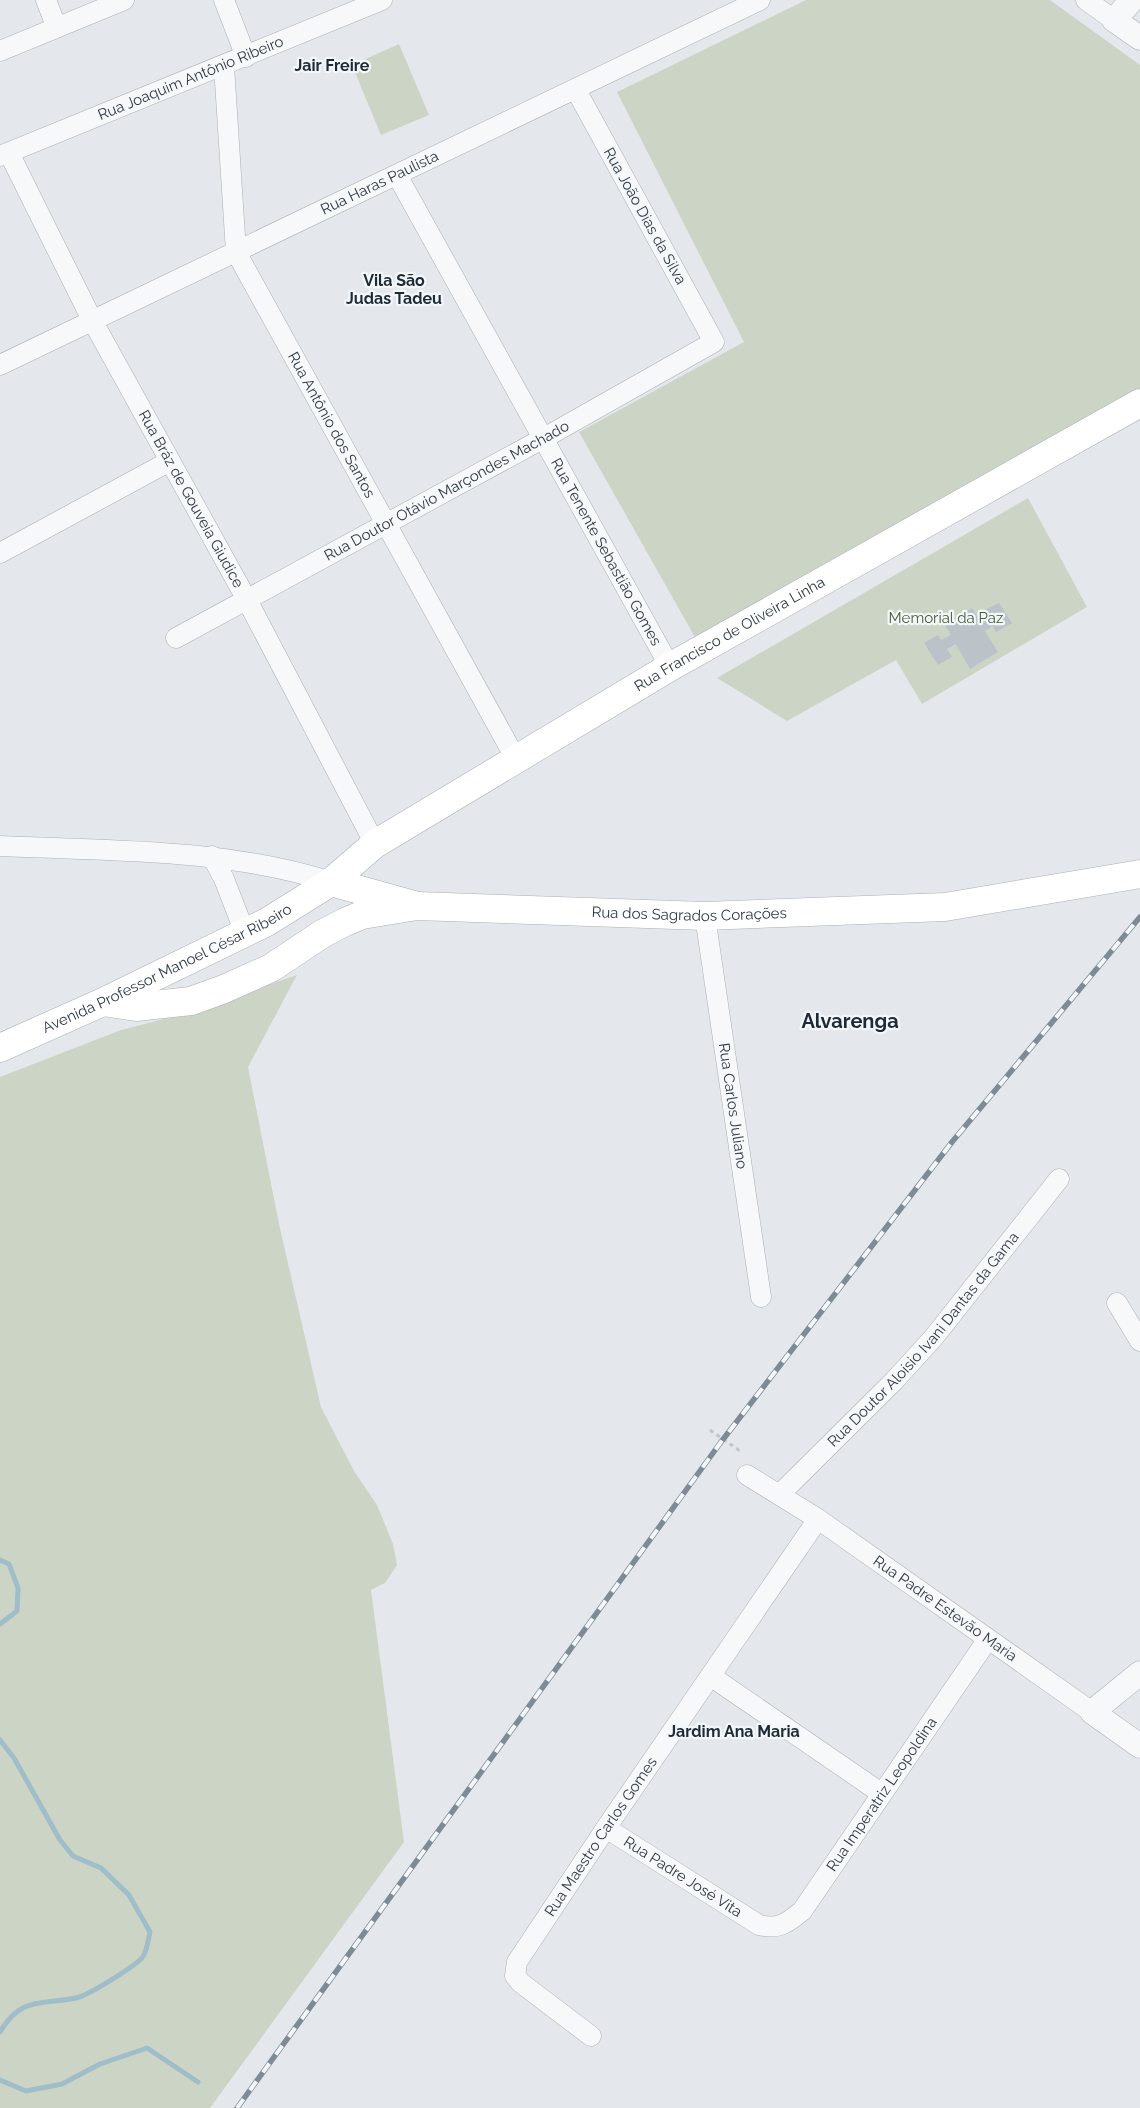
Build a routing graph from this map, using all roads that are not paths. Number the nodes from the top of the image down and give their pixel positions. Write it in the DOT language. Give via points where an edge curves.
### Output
graph roads {
  1 [pos="46,0"];
  2 [pos="124,0"];
  3 [pos="224,0"];
  4 [pos="382,0"];
  5 [pos="760,0"];
  6 [pos="1086,0"];
  7 [pos="1132,0"];
  8 [pos="1114,20"];
  9 [pos="56,26"];
  10 [pos="1140,38"];
  11 [pos="0,50"];
  12 [pos="246,57"];
  13 [pos="224,66"];
  14 [pos="576,90"];
  15 [pos="5,154"];
  16 [pos="397,175"];
  17 [pos="236,252"];
  18 [pos="92,320"];
  19 [pos="714,342"];
  20 [pos="0,365"];
  21 [pos="1140,403"];
  22 [pos="544,438"];
  23 [pos="170,461"];
  24 [pos="384,523"];
  25 [pos="0,554"];
  26 [pos="247,600"];
  27 [pos="176,638"];
  28 [pos="670,667"];
  29 [pos="517,761"];
  30 [pos="375,844"];
  31 [pos="0,846"];
  32 [pos="212,856"];
  33 [pos="1140,874"];
  34 [pos="331,882"];
  35 [pos="417,906"];
  36 [pos="705,916"];
  37 [pos="245,933"];
  38 [pos="271,968"];
  39 [pos="103,1002"];
  40 [pos="0,1048"];
  41 [pos="1059,1179"];
  42 [pos="761,1297"];
  43 [pos="1117,1303"];
  44 [pos="1140,1340"];
  45 [pos="747,1475"];
  46 [pos="780,1494"];
  47 [pos="818,1520"];
  48 [pos="988,1639"];
  49 [pos="1140,1672"];
  50 [pos="712,1677"];
  51 [pos="1092,1712"];
  52 [pos="1140,1746"];
  53 [pos="881,1793"];
  54 [pos="606,1828"];
  55 [pos="760,1926"];
  56 [pos="591,2036"];
  1 -- 9 [label="street"];
  2 -- 9 [label="street"];
  3 -- 12 [label="street"];
  4 -- 12 [label="street, Rua Joaquim Antônio Ribeiro"];
  5 -- 14 [label="street, Rua Haras Paulista"];
  6 -- 8 [label="street"];
  7 -- 8 [label="street"];
  8 -- 10 [label="street"];
  9 -- 11 [label="street"];
  12 -- 13 [label="street, Rua Joaquim Antônio Ribeiro"];
  13 -- 15 [label="street, Rua Joaquim Antônio Ribeiro"];
  13 -- 17 [label="street, Rua Antônio dos Santos"];
  14 -- 16 [label="street, Rua Haras Paulista"];
  14 -- 19 [label="street, Rua João Dias da Silva"];
  15 -- 18 [label="street, Rua Bráz de Gouveia Giudice"];
  16 -- 17 [label="street, Rua Haras Paulista"];
  16 -- 22 [label="street, Rua Tenente Sebastião Gomes"];
  17 -- 18 [label="street, Rua Haras Paulista"];
  17 -- 24 [label="street, Rua Antônio dos Santos"];
  18 -- 20 [label="street, Rua Haras Paulista"];
  18 -- 23 [label="street, Rua Bráz de Gouveia Giudice"];
  19 -- 22 [label="street, Rua Doutor Otávio Marçondes Machado"];
  21 -- 28 [label="main road, Rua Francisco de Oliveira Linha"];
  22 -- 24 [label="street, Rua Doutor Otávio Marçondes Machado"];
  22 -- 28 [label="street, Rua Tenente Sebastião Gomes"];
  23 -- 25 [label="street"];
  23 -- 26 [label="street, Rua Bráz de Gouveia Giudice"];
  24 -- 26 [label="street, Rua Doutor Otávio Marçondes Machado"];
  24 -- 29 [label="street, Rua Antônio dos Santos"];
  26 -- 27 [label="street, Rua Doutor Otávio Marçondes Machado"];
  26 -- 30 [label="street, Rua Bráz de Gouveia Giudice"];
  28 -- 29 [label="main road, Rua Francisco de Oliveira Linha"];
  29 -- 30 [label="main road, Rua Francisco de Oliveira Linha"];
  30 -- 34 [label="main road, Rua Francisco de Oliveira Linha"];
  31 -- 32 [label="street"];
  32 -- 34 [label="street" via="268,864"];
  32 -- 37 [label="street"];
  33 -- 36 [label="main road, Rua dos Sagrados Corações" via="959,906"];
  34 -- 35 [label="main road"];
  34 -- 37 [label="main road, Avenida Professor Manoel César Ribeiro"];
  35 -- 36 [label="main road, Rua dos Sagrados Corações"];
  35 -- 38 [label="main road" via="345,922"];
  36 -- 42 [label="street, Rua Carlos Juliano"];
  37 -- 38 [label="main road"];
  37 -- 39 [label="main road, Avenida Professor Manoel César Ribeiro"];
  38 -- 39 [label="main road" via="191,1001 136,1007"];
  39 -- 40 [label="main road, Avenida Professor Manoel César Ribeiro"];
  41 -- 46 [label="street, Rua Doutor Aloísio Ivani Dantas da Gama" via="934,1338"];
  43 -- 44 [label="street"];
  45 -- 46 [label="street, Rua Padre Estevão Maria"];
  46 -- 47 [label="street, Rua Padre Estevão Maria"];
  47 -- 48 [label="street, Rua Padre Estevão Maria"];
  47 -- 50 [label="street, Rua Maestro Carlos Gomes"];
  48 -- 51 [label="street, Rua Padre Estevão Maria"];
  48 -- 53 [label="street, Rua Imperatriz Leopoldina"];
  49 -- 51 [label="street"];
  50 -- 53 [label="street"];
  50 -- 54 [label="street, Rua Maestro Carlos Gomes"];
  51 -- 52 [label="street, Rua Padre Estevão Maria"];
  53 -- 55 [label="street, Rua Imperatriz Leopoldina" via="802,1911 788,1922 772,1928"];
  54 -- 55 [label="street, Rua Padre José Vita"];
  54 -- 56 [label="street, Rua Maestro Carlos Gomes" via="517,1962 515,1976"];
}
